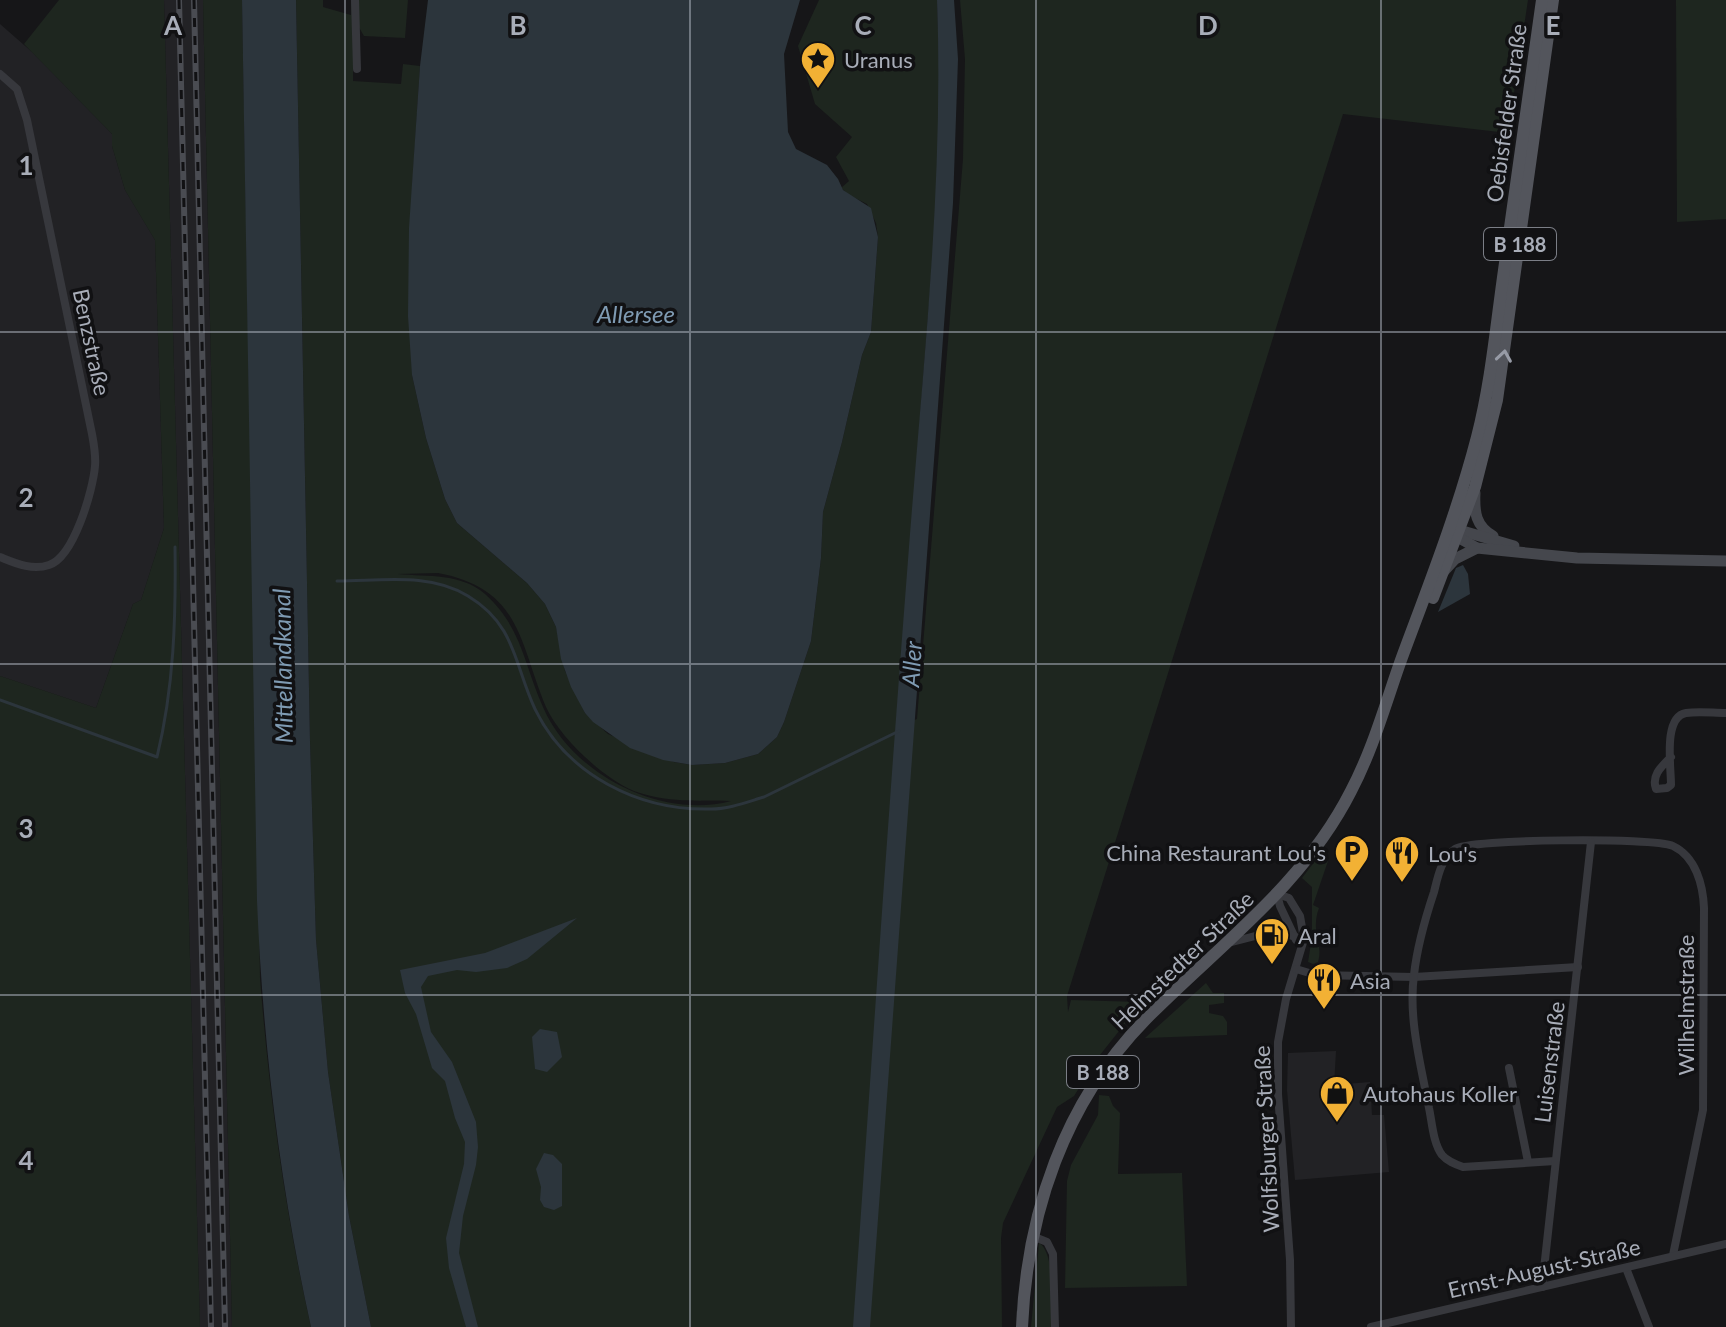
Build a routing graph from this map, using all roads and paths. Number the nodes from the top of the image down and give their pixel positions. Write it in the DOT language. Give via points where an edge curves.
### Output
graph roads {
  1 [pos="355,0"];
  2 [pos="1542,0"];
  3 [pos="1553,0"];
  4 [pos="357,69"];
  5 [pos="0,74"];
  6 [pos="1475,487"];
  7 [pos="1454,533"];
  8 [pos="1504,543"];
  9 [pos="1477,548"];
  10 [pos="1530,552"];
  11 [pos="0,557"];
  12 [pos="1726,561"];
  13 [pos="1444,572"];
  14 [pos="1389,700"];
  15 [pos="1726,713"];
  16 [pos="1671,757"];
  17 [pos="1591,842"];
  18 [pos="1277,894"];
  19 [pos="1296,937"];
  20 [pos="1227,943"];
  21 [pos="1300,953"];
  22 [pos="1578,967"];
  23 [pos="1296,969"];
  24 [pos="1414,977"];
  25 [pos="1509,1068"];
  26 [pos="1555,1161"];
  27 [pos="1528,1162"];
  28 [pos="1032,1235"];
  29 [pos="1726,1244"];
  30 [pos="1673,1255"];
  31 [pos="1626,1268"];
  32 [pos="1542,1287"];
  33 [pos="1022,1327"];
  34 [pos="1055,1327"];
  35 [pos="1291,1327"];
  36 [pos="1371,1327"];
  37 [pos="1649,1327"];
  1 -- 4 [label="street"];
  2 -- 7 [label="main road, Oebisfelder Straße / B 188" via="1489,375 1454,513"];
  6 -- 3 [label="main road, Oebisfelder Straße / B 188, one-way" via="1504,362"];
  5 -- 11 [label="street, Benzstraße" via="17,89 27,120 95,465 73,538 59,559 36,567"];
  6 -- 7 [label="main road, B 188"];
  6 -- 8 [label="main road" via="1478,523"];
  7 -- 8 [label="main road"];
  7 -- 9 [label="main road"];
  7 -- 13 [label="main road, B 188"];
  7 -- 14 [label="main road"];
  8 -- 10 [label="main road"];
  9 -- 10 [label="main road"];
  9 -- 13 [label="main road" via="1455,559"];
  10 -- 12 [label="main road"];
  13 -- 14 [label="main road, B 188"];
  14 -- 18 [label="main road, Helmstedter Straße / B 188" via="1361,772 1318,846"];
  15 -- 16 [label="street" via="1679,716 1670,731"];
  17 -- 22 [label="street, Luisenstraße"];
  17 -- 24 [label="street, Wilhelmstraße" via="1496,842 1453,850 1443,861 1425,918"];
  17 -- 30 [label="street, Wilhelmstraße" via="1674,846 1695,867 1703,894 1703,1110"];
  18 -- 19 [label="street, Wolfsburger Straße"];
  18 -- 20 [label="main road, Helmstedter Straße / B 188"];
  18 -- 21 [label="street, Wolfsburger Straße" via="1289,898 1300,916"];
  19 -- 20 [label="street" via="1274,931"];
  19 -- 21 [label="street, Wolfsburger Straße"];
  20 -- 28 [label="main road, Helmstedter Straße / B 188" via="1143,1022 1094,1085 1060,1148"];
  21 -- 23 [label="street, Wolfsburger Straße"];
  22 -- 24 [label="street"];
  22 -- 26 [label="street, Luisenstraße"];
  23 -- 24 [label="street" via="1316,975"];
  23 -- 35 [label="street, Wolfsburger Straße" via="1281,1021 1278,1094"];
  24 -- 27 [label="street" via="1421,1065 1440,1153 1463,1167"];
  25 -- 27 [label="street"];
  26 -- 27 [label="street"];
  26 -- 32 [label="street, Luisenstraße"];
  28 -- 33 [label="main road, Helmstedter Straße / B 188"];
  28 -- 34 [label="street" via="1047,1242 1053,1254"];
  29 -- 30 [label="street, Ernst-August-Straße"];
  30 -- 31 [label="street, Ernst-August-Straße"];
  31 -- 32 [label="street, Ernst-August-Straße"];
  31 -- 37 [label="street"];
  32 -- 36 [label="street, Ernst-August-Straße"];
}
